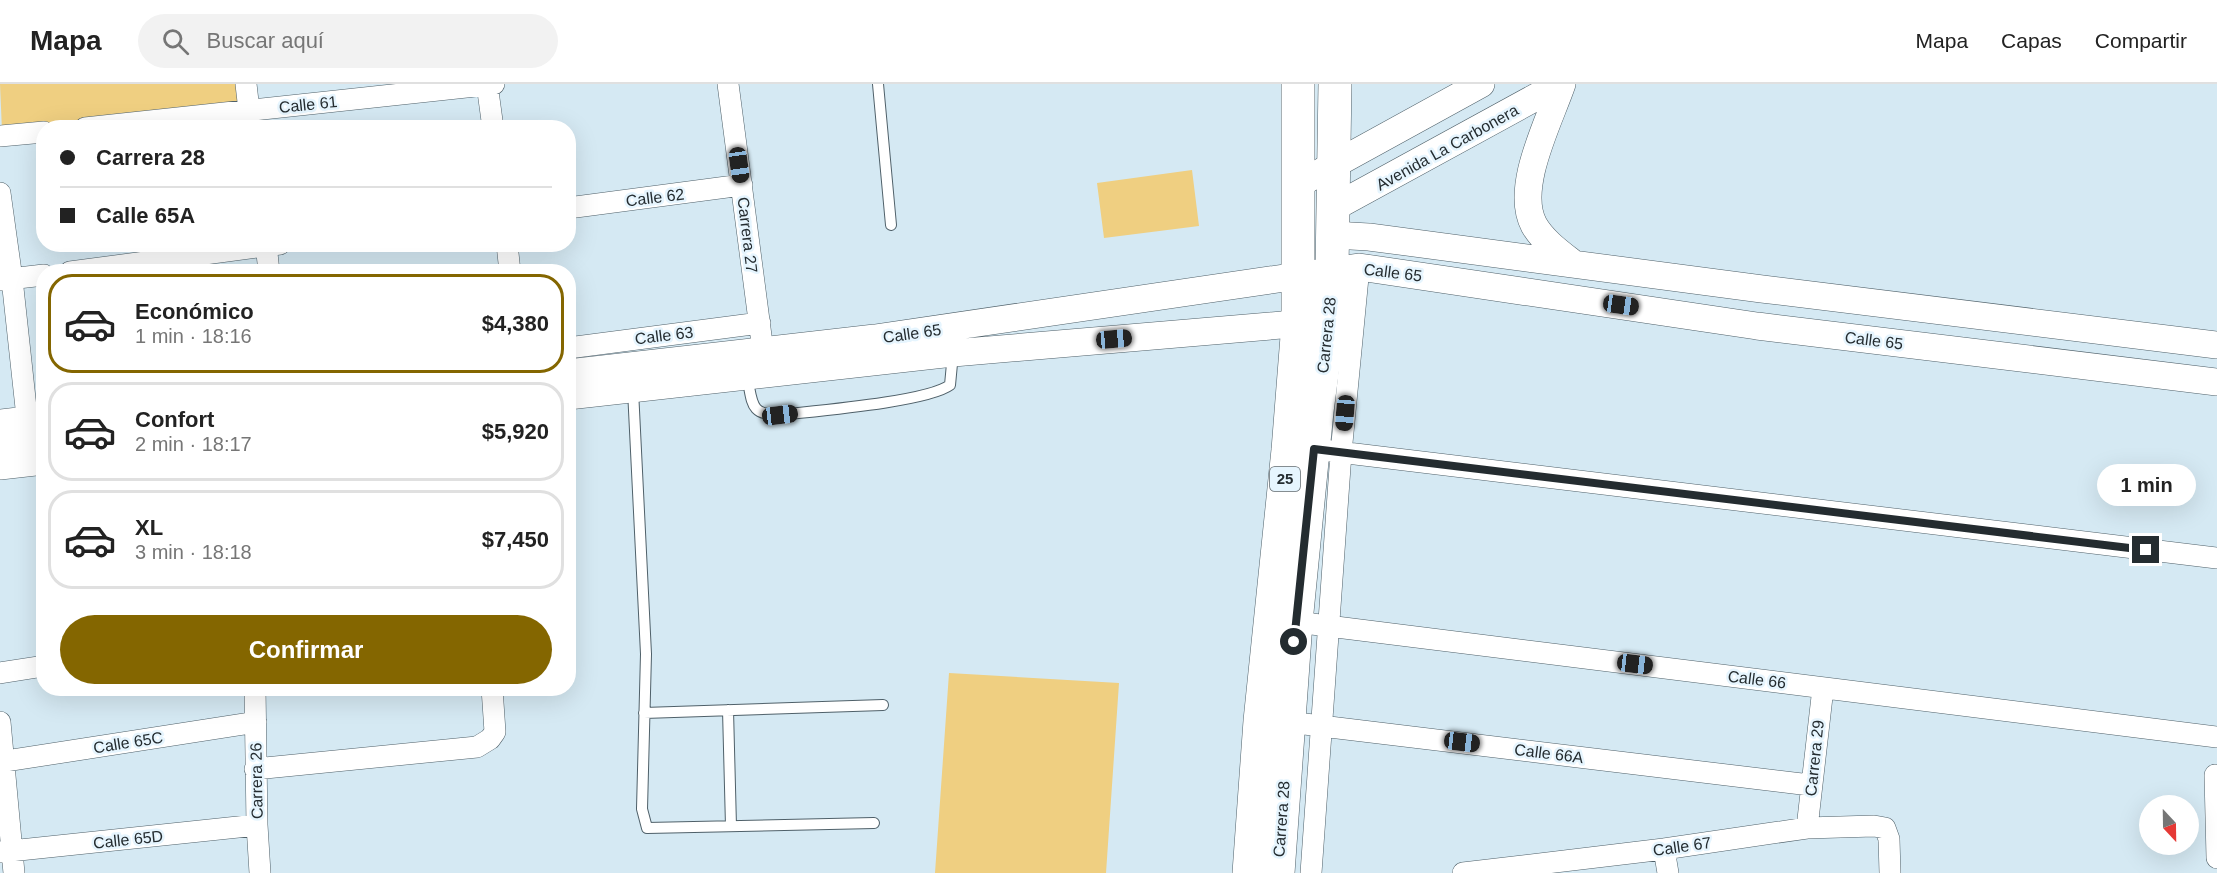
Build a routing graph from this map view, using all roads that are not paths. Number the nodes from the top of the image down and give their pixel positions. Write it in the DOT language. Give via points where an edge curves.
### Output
graph roads {
  1 [pos="246,84"];
  2 [pos="490,84"];
  3 [pos="728,84"];
  4 [pos="878,84"];
  5 [pos="1298,84"];
  6 [pos="1335,84"];
  7 [pos="1481,84"];
  8 [pos="1561,84"];
  9 [pos="250,119"];
  10 [pos="232,120"];
  11 [pos="492,120"];
  12 [pos="36,133"];
  13 [pos="0,136"];
  14 [pos="1332,166"];
  15 [pos="1299,184"];
  16 [pos="741,185"];
  17 [pos="0,193"];
  18 [pos="576,207"];
  19 [pos="1333,221"];
  20 [pos="891,225"];
  21 [pos="219,252"];
  22 [pos="130,264"];
  23 [pos="1574,264"];
  24 [pos="1345,268"];
  25 [pos="36,276"];
  26 [pos="1299,276"];
  27 [pos="6,280"];
  28 [pos="760,323"];
  29 [pos="1313,323"];
  30 [pos="2217,345"];
  31 [pos="576,347"];
  32 [pos="763,351"];
  33 [pos="953,353"];
  34 [pos="576,372"];
  35 [pos="747,377"];
  36 [pos="2217,382"];
  37 [pos="633,389"];
  38 [pos="576,395"];
  39 [pos="36,414"];
  40 [pos="0,420"];
  41 [pos="36,423"];
  42 [pos="36,424"];
  43 [pos="0,443"];
  44 [pos="1327,451"];
  45 [pos="36,462"];
  46 [pos="0,466"];
  47 [pos="2217,558"];
  48 [pos="1296,622"];
  49 [pos="1329,626"];
  50 [pos="36,667"];
  51 [pos="0,673"];
  52 [pos="1822,688"];
  53 [pos="255,696"];
  54 [pos="493,696"];
  55 [pos="883,705"];
  56 [pos="728,710"];
  57 [pos="644,713"];
  58 [pos="0,722"];
  59 [pos="256,722"];
  60 [pos="1288,722"];
  61 [pos="1322,725"];
  62 [pos="2217,737"];
  63 [pos="1,761"];
  64 [pos="255,769"];
  65 [pos="2215,776"];
  66 [pos="1810,785"];
  67 [pos="874,823"];
  68 [pos="257,825"];
  69 [pos="731,826"];
  70 [pos="1807,828"];
  71 [pos="1664,849"];
  72 [pos="6,852"];
  73 [pos="2217,858"];
  74 [pos="1474,872"];
  75 [pos="14,873"];
  76 [pos="260,873"];
  77 [pos="1249,873"];
  78 [pos="1278,873"];
  79 [pos="1311,873"];
  80 [pos="1668,873"];
  81 [pos="1890,873"];
  1 -- 9 [label="street"];
  2 -- 9 [label="street, Calle 61"];
  2 -- 11 [label="street"];
  3 -- 16 [label="street, Carrera 27"];
  4 -- 20 [label="lane"];
  5 -- 15 [label="main road, Carrera 28 / 25"];
  6 -- 14 [label="main road, Carrera 28 / 25"];
  7 -- 14 [label="street"];
  8 -- 19 [label="street, Avenida La Carbonera"];
  8 -- 23 [label="street" via="1531,171 1528,209 1547,242"];
  9 -- 10 [label="street, Calle 61"];
  12 -- 13 [label="street"];
  14 -- 15 [label="street"];
  14 -- 19 [label="main road, Carrera 28 / 25"];
  15 -- 26 [label="main road, Carrera 28 / 25"];
  16 -- 18 [label="street, Calle 62"];
  16 -- 28 [label="street, Carrera 27"];
  17 -- 27 [label="street"];
  19 -- 23 [label="street, Calle 65" via="1369,237"];
  19 -- 24 [label="main road, Carrera 28 / 25"];
  21 -- 22 [label="street"];
  23 -- 30 [label="street, Calle 65"];
  24 -- 26 [label="street, Calle 65"];
  24 -- 29 [label="main road, Carrera 28 / 25"];
  24 -- 36 [label="street, Calle 65" via="1757,326"];
  24 -- 44 [label="street"];
  25 -- 27 [label="street"];
  26 -- 29 [label="main road, Carrera 28 / 25"];
  26 -- 32 [label="street, Calle 65"];
  27 -- 39 [label="street"];
  28 -- 31 [label="street, Calle 63"];
  28 -- 32 [label="street, Carrera 27"];
  29 -- 33 [label="street, Calle 65"];
  29 -- 44 [label="main road, Carrera 28 / 25"];
  29 -- 77 [label="main road, Carrera 28 / 25" via="1288,450 1260,721"];
  32 -- 34 [label="street, Calle 65"];
  33 -- 35 [label="street, Calle 65"];
  33 -- 35 [label="lane" via="950,385 942,391 807,412 758,412"];
  35 -- 37 [label="street, Calle 65"];
  37 -- 38 [label="street, Calle 65"];
  37 -- 57 [label="lane" via="645,654"];
  40 -- 41 [label="street"];
  42 -- 43 [label="street"];
  44 -- 47 [label="street"];
  44 -- 48 [label="main road, Carrera 28 / 25"];
  44 -- 49 [label="street"];
  45 -- 46 [label="street"];
  48 -- 49 [label="street, Calle 66"];
  48 -- 60 [label="main road, Carrera 28 / 25"];
  49 -- 52 [label="street, Calle 66"];
  49 -- 61 [label="street"];
  50 -- 51 [label="street"];
  52 -- 62 [label="street, Calle 66"];
  52 -- 66 [label="street, Carrera 29"];
  53 -- 59 [label="street, Carrera 26"];
  54 -- 64 [label="street" via="495,732 477,747"];
  55 -- 56 [label="lane"];
  56 -- 57 [label="lane"];
  56 -- 69 [label="lane"];
  57 -- 69 [label="lane" via="642,809 647,828"];
  58 -- 63 [label="street"];
  59 -- 63 [label="street, Calle 65C"];
  59 -- 64 [label="street, Carrera 26"];
  60 -- 61 [label="street, Calle 66A"];
  60 -- 78 [label="main road, Carrera 28 / 25"];
  61 -- 66 [label="street, Calle 66A"];
  61 -- 79 [label="street"];
  63 -- 72 [label="street"];
  64 -- 68 [label="street, Carrera 26"];
  65 -- 73 [label="street"];
  66 -- 70 [label="street, Carrera 29"];
  67 -- 69 [label="lane"];
  68 -- 72 [label="street, Calle 65D"];
  68 -- 76 [label="street, Carrera 26"];
  70 -- 71 [label="street, Calle 67"];
  70 -- 81 [label="street, Calle 67" via="1885,828"];
  71 -- 74 [label="street, Calle 67"];
  71 -- 80 [label="street"];
  72 -- 75 [label="street"];
}
